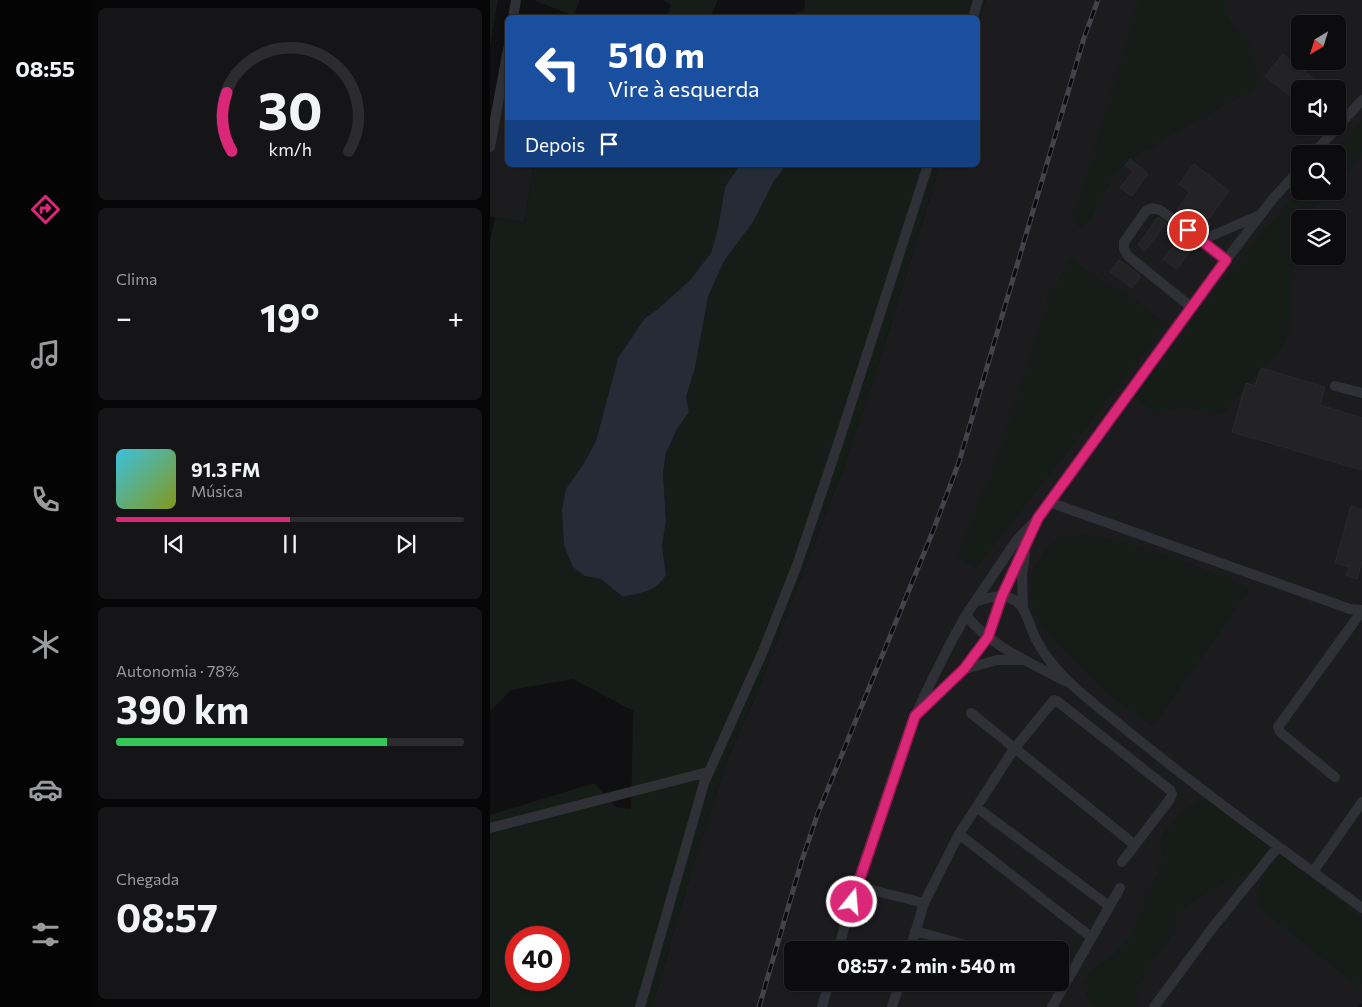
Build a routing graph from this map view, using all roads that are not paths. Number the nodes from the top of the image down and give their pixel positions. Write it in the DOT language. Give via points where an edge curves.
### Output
graph roads {
  1 [pos="516,0"];
  2 [pos="978,0"];
  3 [pos="514,15"];
  4 [pos="973,15"];
  5 [pos="505,65"];
  6 [pos="1362,100"];
  7 [pos="1321,145"];
  8 [pos="490,147"];
  9 [pos="927,167"];
  10 [pos="1291,180"];
  11 [pos="1261,215"];
  12 [pos="1202,240"];
  13 [pos="1226,260"];
  14 [pos="1191,306"];
  15 [pos="1335,386"];
  16 [pos="1362,393"];
  17 [pos="1049,502"];
  18 [pos="1038,518"];
  19 [pos="1029,540"];
  20 [pos="1002,596"];
  21 [pos="976,602"];
  22 [pos="1023,608"];
  23 [pos="1362,611"];
  24 [pos="966,614"];
  25 [pos="988,637"];
  26 [pos="1026,660"];
  27 [pos="964,669"];
  28 [pos="1070,684"];
  29 [pos="971,713"];
  30 [pos="915,716"];
  31 [pos="1014,750"];
  32 [pos="708,772"];
  33 [pos="1335,777"];
  34 [pos="1362,802"];
  35 [pos="976,807"];
  36 [pos="490,828"];
  37 [pos="959,834"];
  38 [pos="1135,845"];
  39 [pos="1278,847"];
  40 [pos="1122,862"];
  41 [pos="1313,872"];
  42 [pos="856,886"];
  43 [pos="1120,888"];
  44 [pos="924,903"];
  45 [pos="1109,906"];
  46 [pos="1362,908"];
  47 [pos="915,931"];
  48 [pos="1091,937"];
  49 [pos="841,941"];
  50 [pos="912,941"];
  51 [pos="951,941"];
  52 [pos="1071,974"];
  53 [pos="826,991"];
  54 [pos="897,991"];
  55 [pos="640,1007"];
  56 [pos="822,1007"];
  57 [pos="892,1007"];
  58 [pos="1052,1007"];
  59 [pos="1154,1007"];
  1 -- 3 [label="street"];
  2 -- 4 [label="street"];
  5 -- 8 [label="street"];
  6 -- 7 [label="street"];
  9 -- 32 [label="street" via="794,571 764,649"];
  10 -- 11 [label="street"];
  11 -- 12 [label="street"];
  11 -- 13 [label="street"];
  12 -- 13 [label="street"];
  12 -- 14 [label="street" via="1160,210 1152,208 1146,211 1124,242 1128,256"];
  13 -- 14 [label="street"];
  14 -- 17 [label="street"];
  15 -- 16 [label="street"];
  17 -- 18 [label="street"];
  17 -- 23 [label="street"];
  18 -- 19 [label="street"];
  18 -- 21 [label="street" via="1016,541"];
  19 -- 20 [label="street"];
  19 -- 22 [label="street" via="1023,559"];
  20 -- 21 [label="street"];
  20 -- 22 [label="street"];
  20 -- 25 [label="street"];
  21 -- 24 [label="street"];
  22 -- 28 [label="street" via="1039,645"];
  23 -- 33 [label="street" via="1278,727"];
  24 -- 25 [label="street"];
  24 -- 30 [label="street"];
  25 -- 26 [label="street"];
  25 -- 27 [label="street"];
  26 -- 27 [label="street" via="997,660"];
  26 -- 28 [label="street"];
  27 -- 30 [label="street"];
  28 -- 39 [label="street"];
  29 -- 31 [label="street"];
  30 -- 42 [label="street"];
  31 -- 35 [label="street"];
  31 -- 38 [label="street"];
  31 -- 38 [label="street" via="1054,700 1070,711 1172,794"];
  32 -- 36 [label="street"];
  32 -- 55 [label="street"];
  34 -- 41 [label="street"];
  35 -- 37 [label="street"];
  35 -- 45 [label="street"];
  37 -- 44 [label="street"];
  37 -- 48 [label="street"];
  38 -- 40 [label="street"];
  39 -- 41 [label="street"];
  39 -- 59 [label="street"];
  41 -- 46 [label="street"];
  42 -- 44 [label="street"];
  42 -- 49 [label="street"];
  43 -- 45 [label="street"];
  44 -- 47 [label="street"];
  45 -- 48 [label="street"];
  47 -- 50 [label="street"];
  47 -- 51 [label="street"];
  48 -- 52 [label="street"];
  52 -- 58 [label="street"];
  53 -- 56 [label="street"];
  54 -- 57 [label="street"];
}
